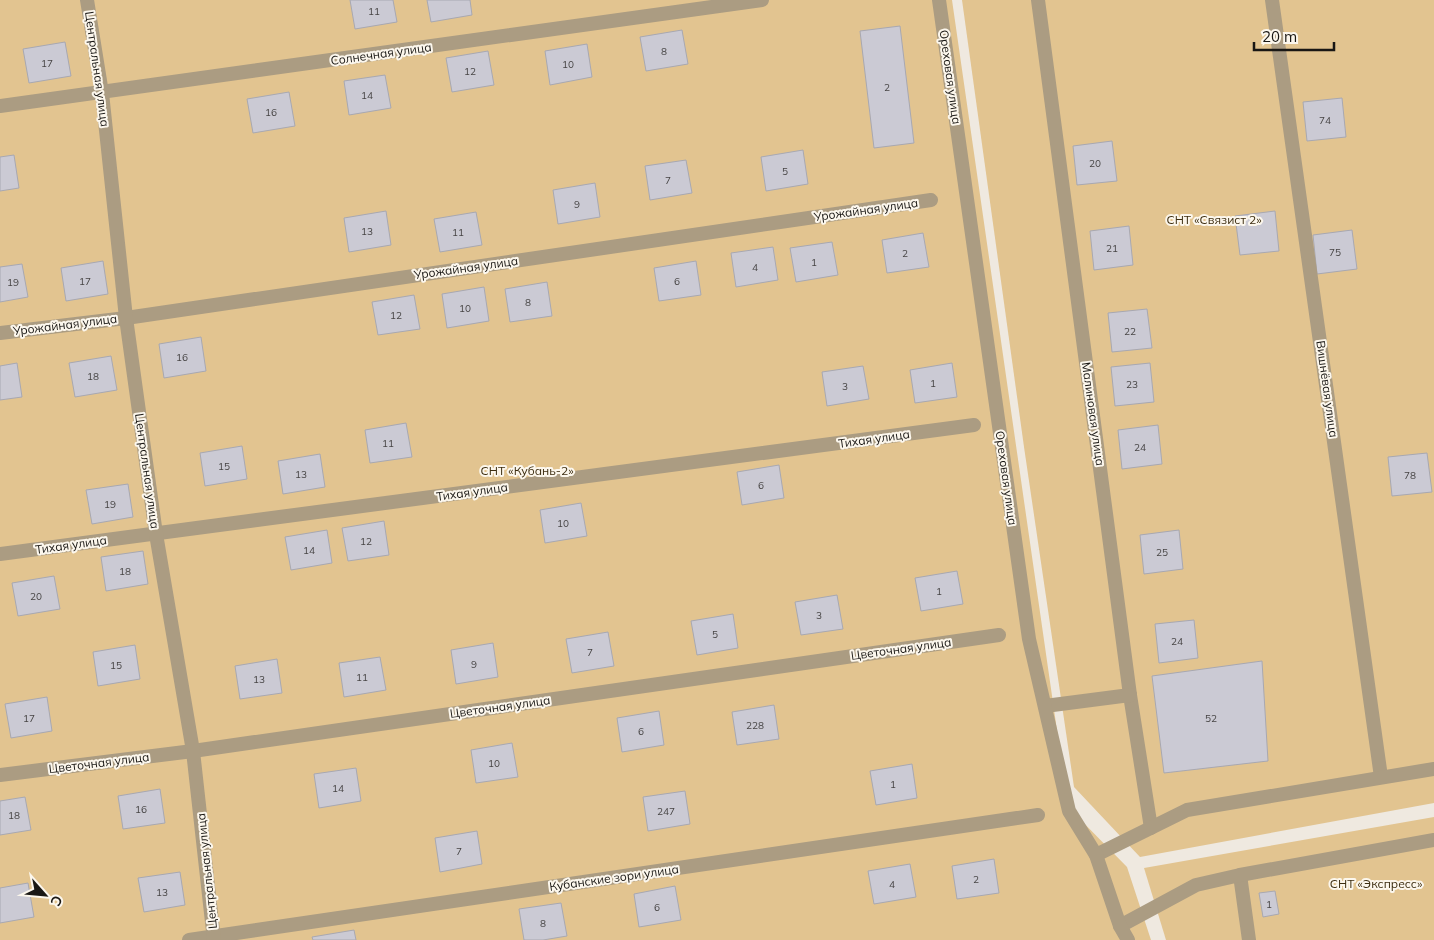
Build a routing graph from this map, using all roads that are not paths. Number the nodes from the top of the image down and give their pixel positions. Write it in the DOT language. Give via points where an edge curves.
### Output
graph roads {
  1 [pos="88,0"];
  2 [pos="762,0"];
  3 [pos="940,0"];
  4 [pos="1038,0"];
  5 [pos="1272,0"];
  6 [pos="102,93"];
  7 [pos="0,106"];
  8 [pos="931,200"];
  9 [pos="126,318"];
  10 [pos="0,333"];
  11 [pos="974,426"];
  12 [pos="156,534"];
  13 [pos="0,554"];
  14 [pos="999,635"];
  15 [pos="1130,695"];
  16 [pos="1045,706"];
  17 [pos="193,751"];
  18 [pos="1434,769"];
  19 [pos="0,775"];
  20 [pos="1381,777"];
  21 [pos="1038,815"];
  22 [pos="1150,828"];
  23 [pos="1434,840"];
  24 [pos="1096,855"];
  25 [pos="1240,875"];
  26 [pos="1120,926"];
  27 [pos="214,938"];
  28 [pos="189,940"];
  29 [pos="1128,940"];
  30 [pos="1249,940"];
  1 -- 6 [label="street, Центральная улица"];
  2 -- 6 [label="street, Солнечная улица"];
  3 -- 16 [label="street, Ореховая улица" via="1029,639"];
  4 -- 15 [label="street, Малиновая улица"];
  5 -- 20 [label="street, Вишнёвая улица"];
  6 -- 7 [label="street, Солнечная улица"];
  6 -- 9 [label="street, Центральная улица"];
  8 -- 9 [label="street, Урожайная улица"];
  9 -- 10 [label="street, Урожайная улица"];
  9 -- 12 [label="street, Центральная улица"];
  11 -- 12 [label="street, Тихая улица"];
  12 -- 13 [label="street, Тихая улица"];
  12 -- 17 [label="street, Центральная улица"];
  14 -- 17 [label="street, Цветочная улица"];
  15 -- 16 [label="street"];
  15 -- 22 [label="street, Малиновая улица"];
  16 -- 24 [label="street, Ореховая улица" via="1069,811"];
  17 -- 19 [label="street, Цветочная улица"];
  17 -- 27 [label="street, Центральная улица"];
  18 -- 20 [label="street"];
  20 -- 22 [label="street" via="1187,810"];
  21 -- 27 [label="street, Кубанские зори улица"];
  22 -- 24 [label="street"];
  23 -- 25 [label="street"];
  24 -- 26 [label="street, Ореховая улица"];
  25 -- 26 [label="street" via="1196,885"];
  25 -- 30 [label="street"];
  26 -- 29 [label="street, Ореховая улица"];
  27 -- 28 [label="street, Кубанские зори улица"];
}
